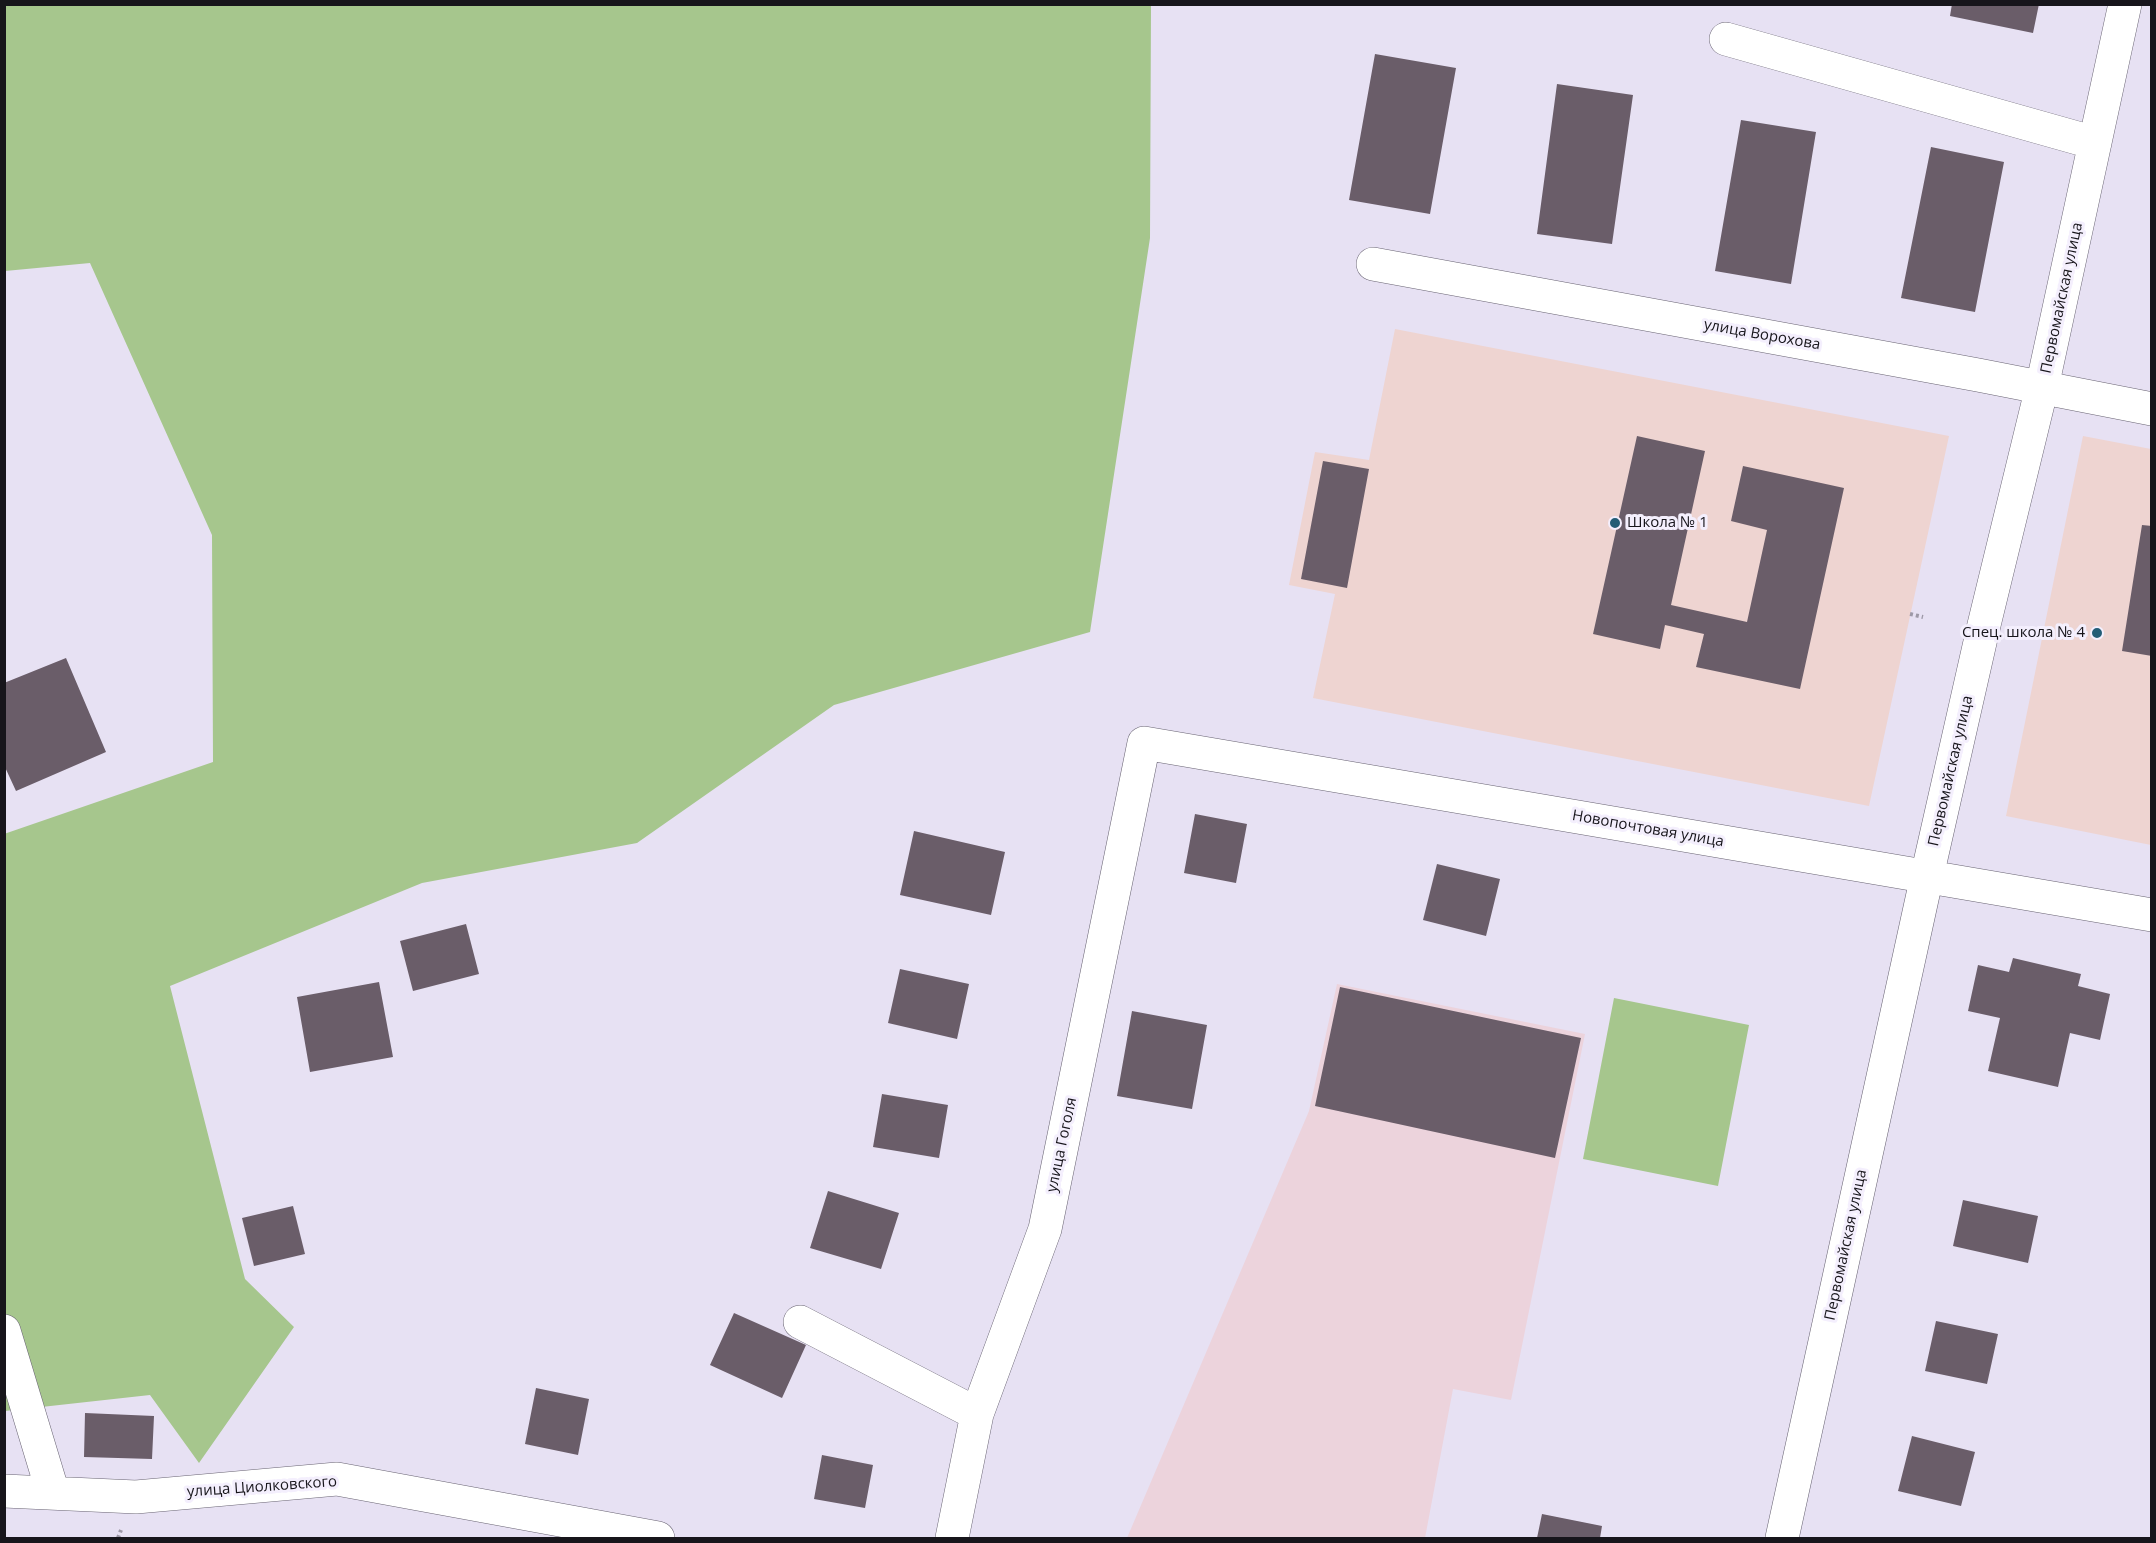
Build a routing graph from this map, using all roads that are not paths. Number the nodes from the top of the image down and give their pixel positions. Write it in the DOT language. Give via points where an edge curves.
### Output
graph roads {
  1 [pos="2125,4"];
  2 [pos="1726,39"];
  3 [pos="2095,143"];
  4 [pos="1373,264"];
  5 [pos="2042,387"];
  6 [pos="2151,409"];
  7 [pos="1144,743"];
  8 [pos="1927,876"];
  9 [pos="2151,915"];
  10 [pos="800,1322"];
  11 [pos="4,1331"];
  12 [pos="977,1414"];
  13 [pos="4,1491"];
  14 [pos="53,1493"];
  15 [pos="658,1539"];
  16 [pos="952,1539"];
  17 [pos="1782,1539"];
  1 -- 3 [label="street, Первомайская улица"];
  2 -- 3 [label="street"];
  3 -- 5 [label="street, Первомайская улица"];
  4 -- 5 [label="street, улица Ворохова"];
  5 -- 6 [label="street, улица Ворохова"];
  5 -- 8 [label="street, Первомайская улица"];
  7 -- 8 [label="street, Новопочтовая улица"];
  7 -- 12 [label="street, улица Гоголя" via="1045,1229"];
  8 -- 9 [label="street, Новопочтовая улица"];
  8 -- 17 [label="street, Первомайская улица"];
  10 -- 12 [label="street"];
  11 -- 14 [label="street"];
  12 -- 16 [label="street, улица Гоголя"];
  13 -- 14 [label="street, улица Циолковского"];
  14 -- 15 [label="street, улица Циолковского" via="136,1497 337,1479"];
}
